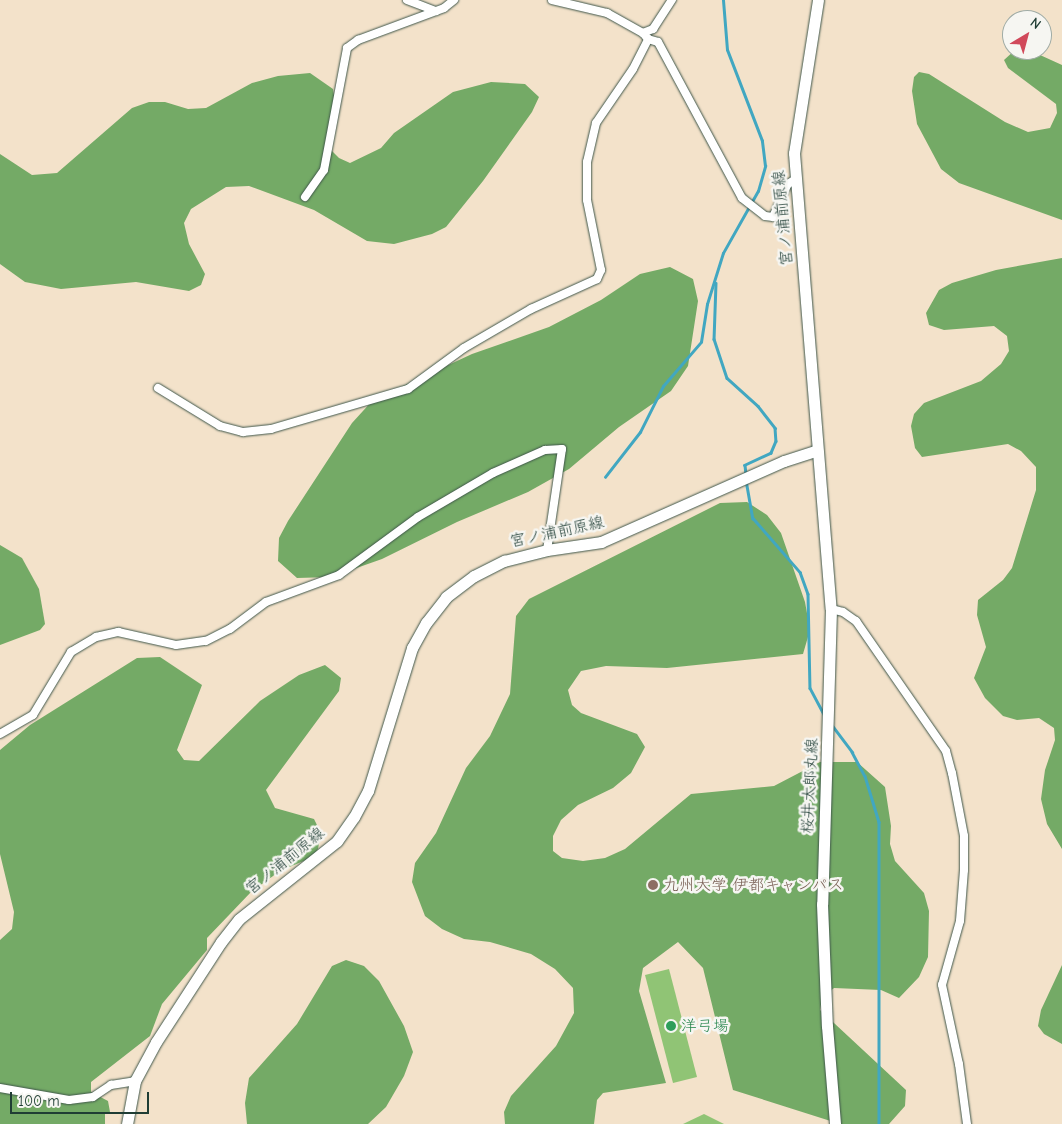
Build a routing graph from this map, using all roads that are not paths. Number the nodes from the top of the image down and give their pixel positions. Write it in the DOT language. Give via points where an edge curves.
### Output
graph roads {
  1 [pos="408,0"];
  2 [pos="454,0"];
  3 [pos="552,0"];
  4 [pos="672,0"];
  5 [pos="818,0"];
  6 [pos="436,11"];
  7 [pos="646,36"];
  8 [pos="796,179"];
  9 [pos="305,197"];
  10 [pos="158,388"];
  11 [pos="817,450"];
  12 [pos="547,550"];
  13 [pos="831,609"];
  14 [pos="0,734"];
  15 [pos="135,1081"];
  16 [pos="0,1088"];
  17 [pos="127,1124"];
  18 [pos="835,1124"];
  19 [pos="967,1124"];
  1 -- 6 [label="street"];
  2 -- 6 [label="street"];
  3 -- 7 [label="street" via="607,13"];
  4 -- 7 [label="street"];
  5 -- 8 [label="main road, 宮ノ浦前原線" via="794,153"];
  6 -- 9 [label="street" via="358,40 347,48 324,170"];
  7 -- 8 [label="street" via="658,42 742,198 765,216 773,217 788,184"];
  7 -- 10 [label="street" via="633,69 596,123 587,162 587,200 601,270 596,280 531,309 464,348 408,389 272,429 243,432 220,426"];
  8 -- 11 [label="main road, 宮ノ浦前原線"];
  11 -- 12 [label="main road, 宮ノ浦前原線" via="601,542"];
  11 -- 13 [label="main road, 桜井太郎丸線"];
  12 -- 14 [label="street" via="562,449 545,450 493,473 411,522 339,575 266,602 230,629 206,641 176,645 118,632 96,637 71,652 33,715"];
  12 -- 15 [label="main road, 宮ノ浦前原線" via="504,560 474,576 446,597 431,616 412,648 368,791 354,817 337,841 239,919 156,1042"];
  13 -- 18 [label="main road, 桜井太郎丸線" via="822,913"];
  13 -- 19 [label="street" via="856,621 946,751 952,773 964,836 964,870 960,922 942,985 959,1064"];
  15 -- 16 [label="street" via="111,1085 93,1097 69,1100"];
  15 -- 17 [label="main road, 宮ノ浦前原線"];
}
